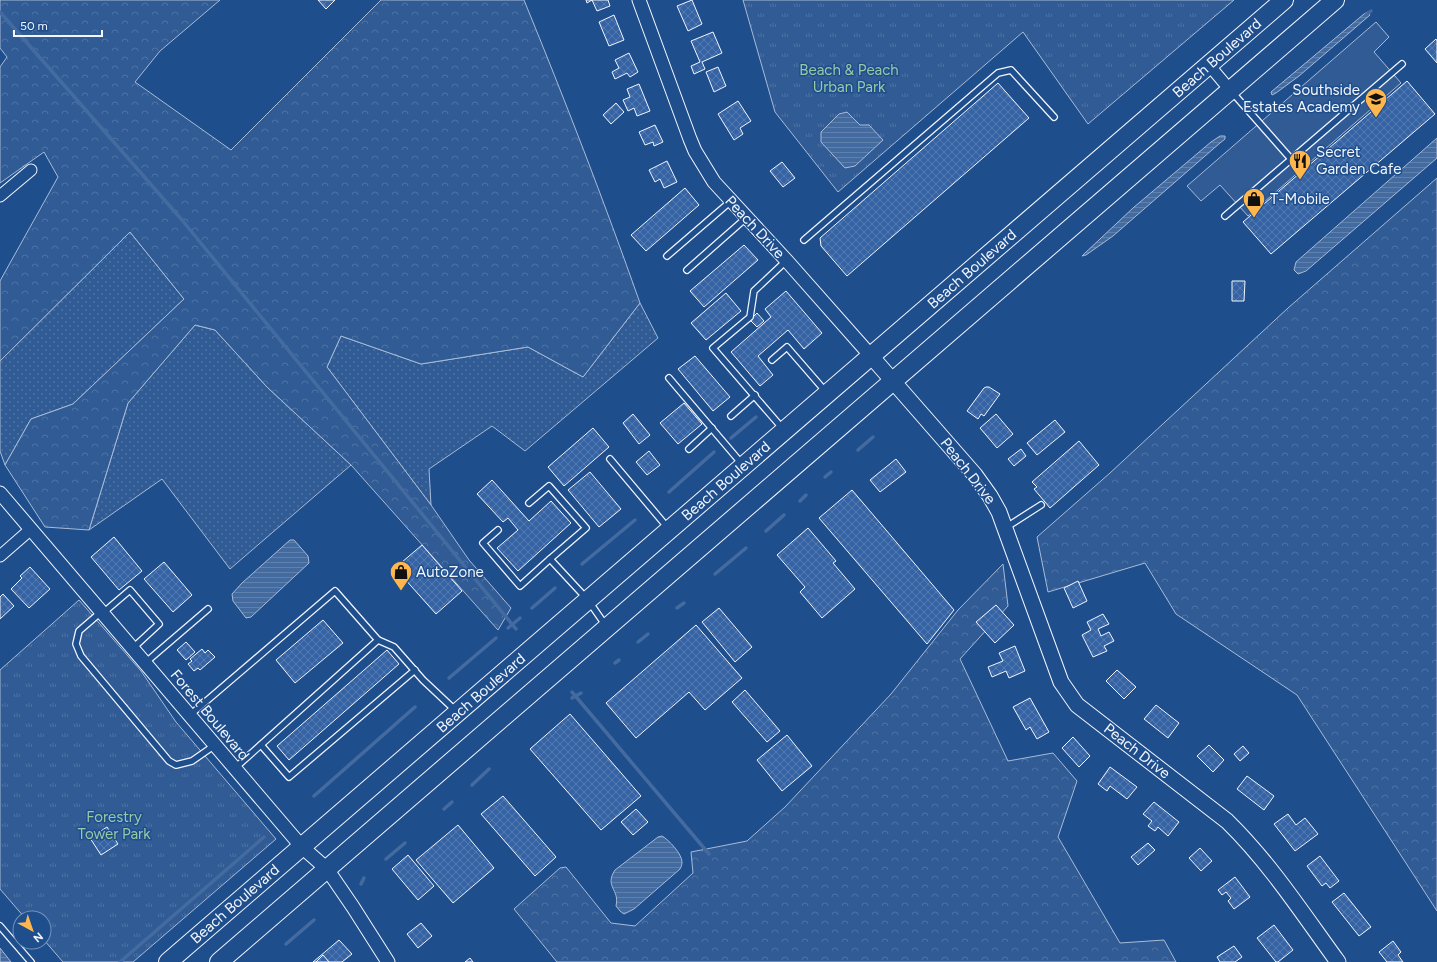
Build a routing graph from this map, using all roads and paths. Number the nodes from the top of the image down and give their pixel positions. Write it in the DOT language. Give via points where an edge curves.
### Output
graph roads {
  1 [pos="639,0"];
  2 [pos="1284,0"];
  3 [pos="1335,0"];
  4 [pos="1402,64"];
  5 [pos="1209,65"];
  6 [pos="1230,90"];
  7 [pos="1054,117"];
  8 [pos="1291,158"];
  9 [pos="31,170"];
  10 [pos="0,196"];
  11 [pos="732,201"];
  12 [pos="1224,216"];
  13 [pos="747,217"];
  14 [pos="804,240"];
  15 [pos="667,256"];
  16 [pos="787,261"];
  17 [pos="687,270"];
  18 [pos="871,356"];
  19 [pos="772,360"];
  20 [pos="668,378"];
  21 [pos="893,380"];
  22 [pos="828,393"];
  23 [pos="755,395"];
  24 [pos="731,416"];
  25 [pos="712,428"];
  26 [pos="784,431"];
  27 [pos="689,449"];
  28 [pos="610,459"];
  29 [pos="744,466"];
  30 [pos="0,493"];
  31 [pos="529,503"];
  32 [pos="1041,504"];
  33 [pos="31,528"];
  34 [pos="1005,528"];
  35 [pos="498,530"];
  36 [pos="670,530"];
  37 [pos="0,556"];
  38 [pos="550,559"];
  39 [pos="588,600"];
  40 [pos="208,609"];
  41 [pos="102,613"];
  42 [pos="607,627"];
  43 [pos="378,640"];
  44 [pos="133,648"];
  45 [pos="145,663"];
  46 [pos="415,670"];
  47 [pos="457,713"];
  48 [pos="190,716"];
  49 [pos="215,745"];
  50 [pos="261,745"];
  51 [pos="234,768"];
  52 [pos="302,847"];
  53 [pos="327,869"];
  54 [pos="0,926"];
  55 [pos="31,962"];
  56 [pos="168,962"];
  57 [pos="219,962"];
  58 [pos="388,962"];
  59 [pos="1338,962"];
  1 -- 11 [label="street, Peach Drive" via="695,151 714,182"];
  2 -- 5 [label="highway, Beach Boulevard"];
  3 -- 6 [label="highway"];
  4 -- 8 [label="lane"];
  5 -- 6 [label="street"];
  5 -- 18 [label="highway, Beach Boulevard"];
  6 -- 8 [label="lane"];
  6 -- 21 [label="highway"];
  7 -- 14 [label="lane" via="1011,70 998,73"];
  8 -- 12 [label="lane"];
  9 -- 10 [label="street"];
  11 -- 13 [label="street, Peach Drive"];
  11 -- 15 [label="lane"];
  13 -- 16 [label="street, Peach Drive"];
  13 -- 17 [label="lane"];
  16 -- 18 [label="street, Peach Drive"];
  16 -- 23 [label="lane" via="754,291 750,317 713,348"];
  18 -- 21 [label="main road, Peach Drive"];
  18 -- 22 [label="highway, Beach Boulevard"];
  19 -- 22 [label="lane" via="787,347"];
  20 -- 25 [label="lane"];
  21 -- 34 [label="main road, Peach Drive" via="975,475 990,496"];
  21 -- 42 [label="highway"];
  22 -- 26 [label="highway, Beach Boulevard"];
  23 -- 24 [label="lane"];
  23 -- 26 [label="lane"];
  25 -- 27 [label="lane"];
  25 -- 29 [label="lane"];
  26 -- 29 [label="highway, Beach Boulevard"];
  28 -- 36 [label="lane"];
  29 -- 36 [label="highway, Beach Boulevard"];
  30 -- 33 [label="street, Forest Boulevard"];
  31 -- 38 [label="lane" via="549,486 586,528"];
  32 -- 34 [label="lane"];
  33 -- 37 [label="street"];
  33 -- 41 [label="street, Forest Boulevard"];
  34 -- 59 [label="main road, Peach Drive" via="1061,682 1077,705 1227,821 1248,841"];
  35 -- 38 [label="lane" via="482,543 520,586"];
  36 -- 39 [label="highway, Beach Boulevard"];
  38 -- 39 [label="lane"];
  39 -- 42 [label="lane"];
  39 -- 47 [label="highway, Beach Boulevard"];
  40 -- 45 [label="lane"];
  41 -- 44 [label="street, Forest Boulevard"];
  41 -- 44 [label="lane" via="130,590 159,624"];
  41 -- 49 [label="lane" via="80,631 76,644 81,656 169,762 176,765 192,761"];
  42 -- 53 [label="highway"];
  43 -- 46 [label="lane" via="394,647"];
  43 -- 48 [label="lane" via="335,591"];
  43 -- 50 [label="lane"];
  44 -- 45 [label="street, Forest Boulevard"];
  45 -- 48 [label="street, Forest Boulevard"];
  46 -- 47 [label="lane"];
  46 -- 50 [label="lane" via="289,777"];
  47 -- 52 [label="highway, Beach Boulevard"];
  48 -- 49 [label="street, Forest Boulevard"];
  49 -- 51 [label="street, Forest Boulevard"];
  50 -- 51 [label="lane"];
  51 -- 52 [label="street, Forest Boulevard"];
  52 -- 53 [label="street, Forest Boulevard"];
  52 -- 56 [label="highway, Beach Boulevard"];
  53 -- 57 [label="highway"];
  53 -- 58 [label="street, Forest Boulevard"];
  54 -- 55 [label="lane"];
}
